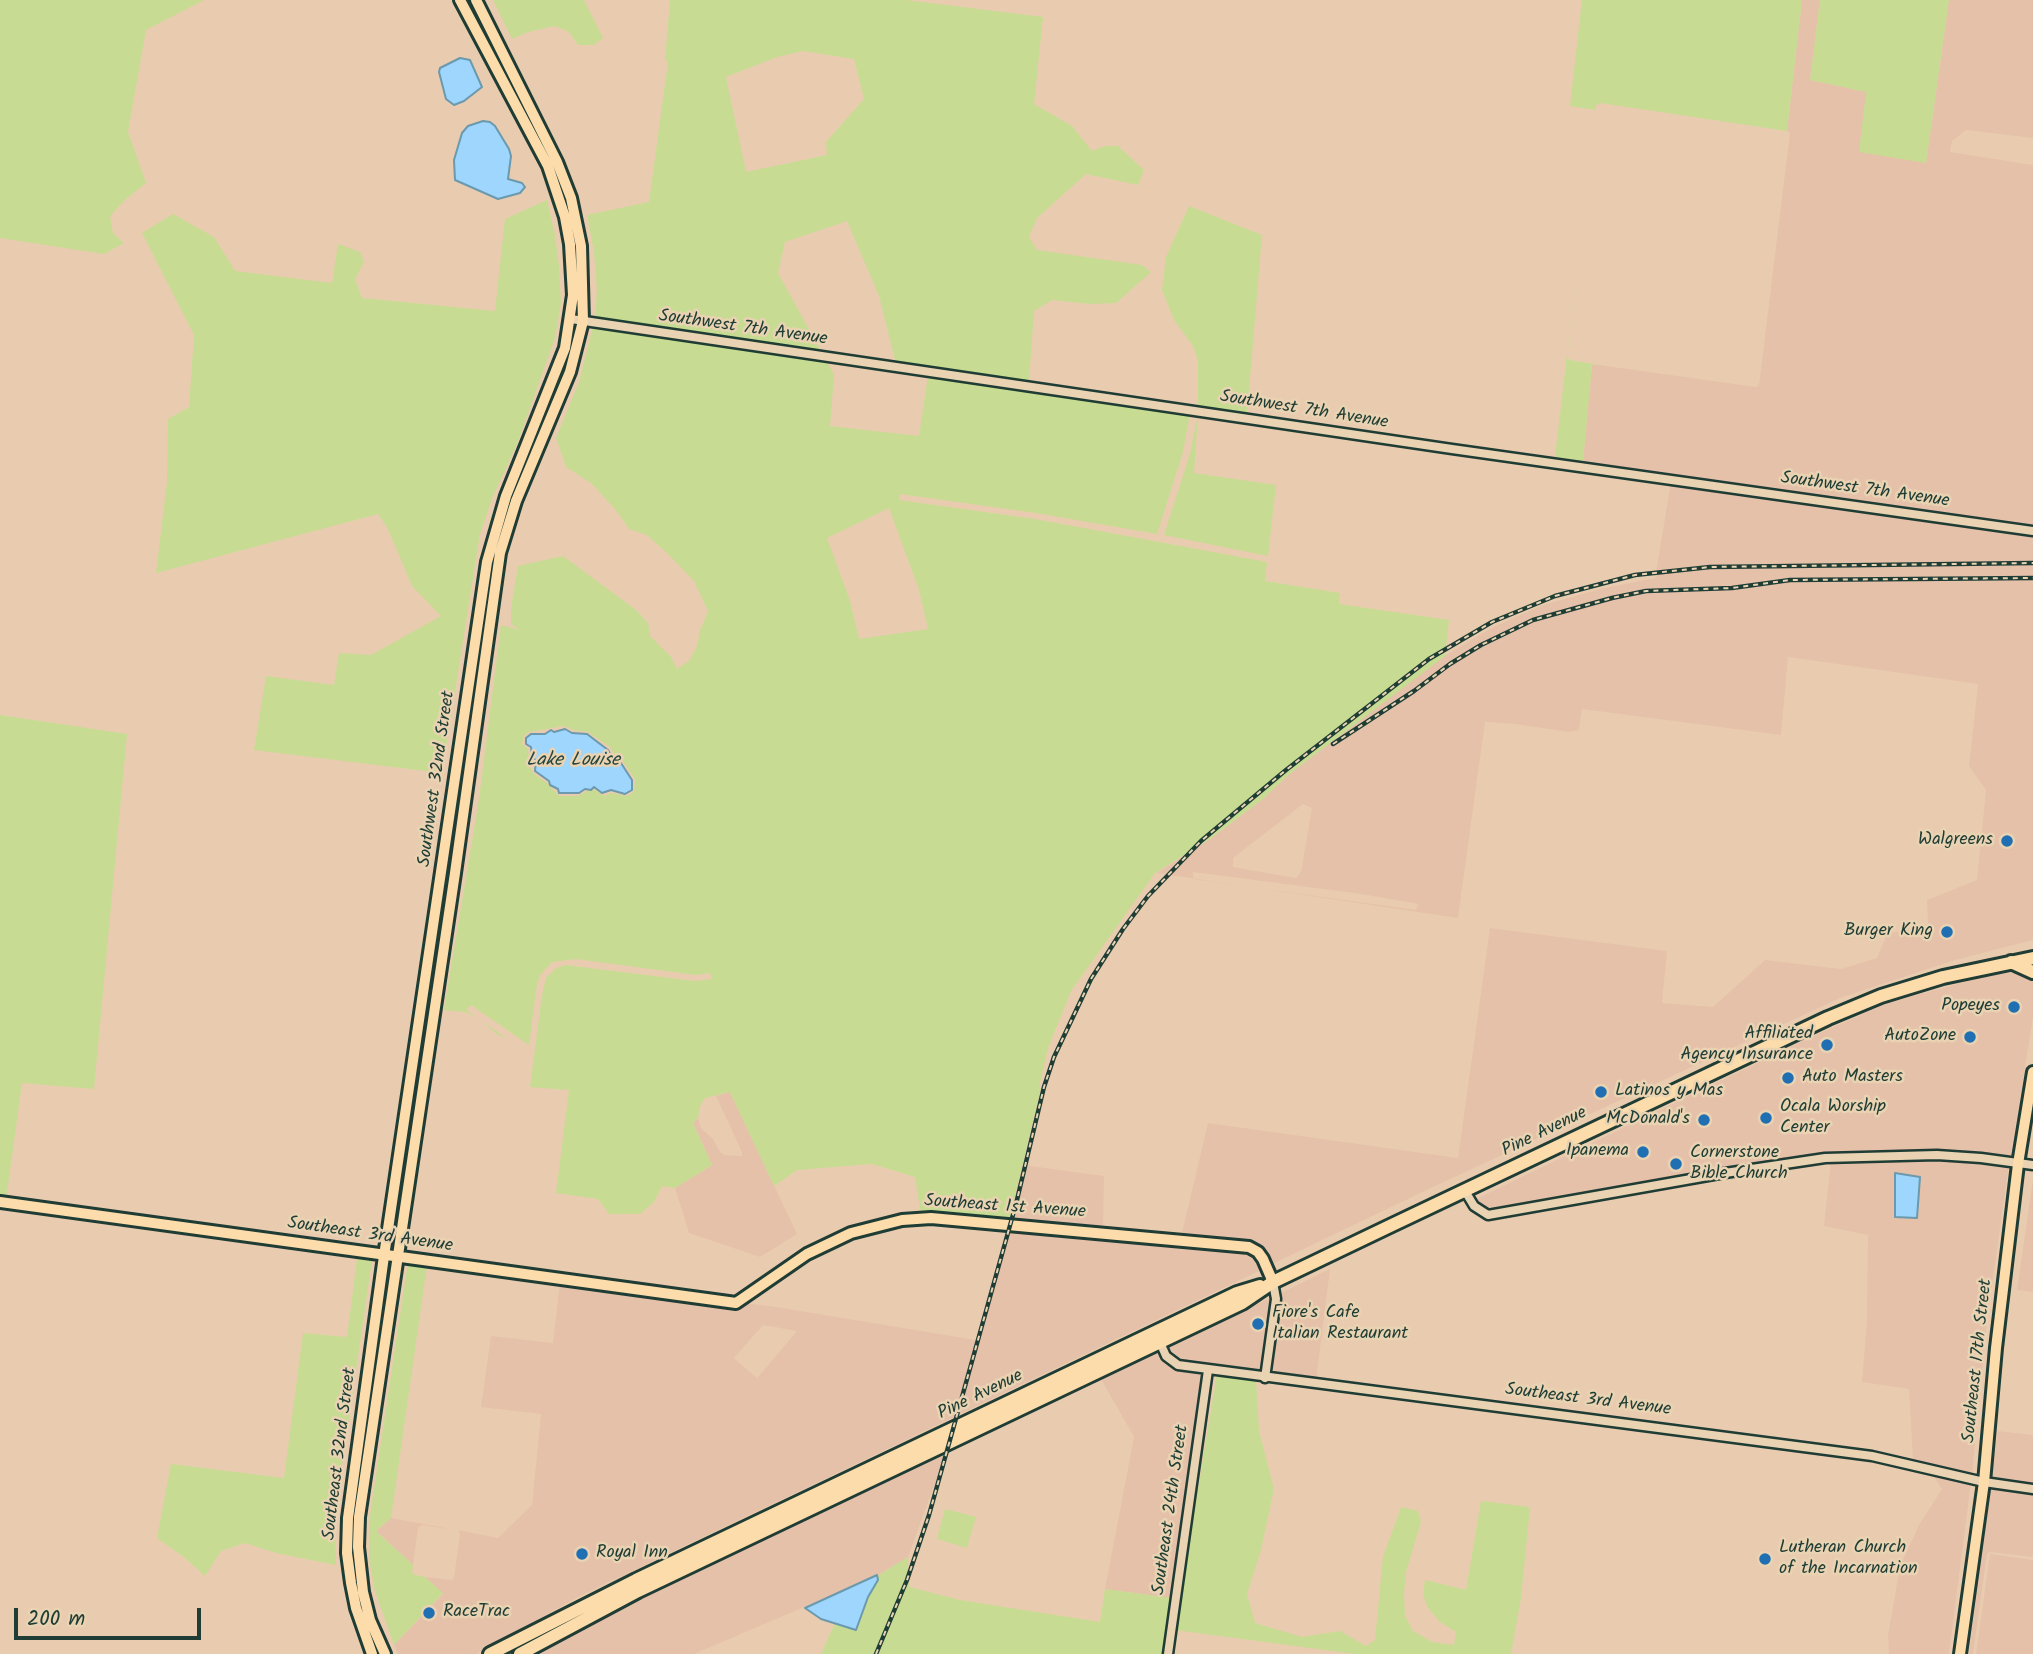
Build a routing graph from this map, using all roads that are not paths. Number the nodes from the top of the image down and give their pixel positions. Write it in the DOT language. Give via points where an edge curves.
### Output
graph roads {
  1 [pos="460,0"];
  2 [pos="476,0"];
  3 [pos="570,318"];
  4 [pos="583,321"];
  5 [pos="2033,531"];
  6 [pos="2033,958"];
  7 [pos="2011,962"];
  8 [pos="2033,972"];
  9 [pos="2033,1072"];
  10 [pos="2018,1164"];
  11 [pos="2033,1165"];
  12 [pos="1465,1191"];
  13 [pos="0,1202"];
  14 [pos="384,1256"];
  15 [pos="397,1257"];
  16 [pos="1273,1282"];
  17 [pos="736,1303"];
  18 [pos="1158,1337"];
  19 [pos="1208,1370"];
  20 [pos="1265,1378"];
  21 [pos="1984,1482"];
  22 [pos="2033,1489"];
  23 [pos="708,1552"];
  24 [pos="372,1654"];
  25 [pos="385,1654"];
  26 [pos="490,1654"];
  27 [pos="520,1654"];
  28 [pos="1168,1654"];
  29 [pos="1960,1654"];
  1 -- 3 [label="main road, Southwest 32nd Street" via="548,166 570,244"];
  2 -- 4 [label="main road, Southwest 32nd Street" via="571,198 581,246"];
  3 -- 4 [label="street, Southwest 7th Avenue"];
  3 -- 14 [label="main road, Southwest 32nd Street" via="565,348 506,496 487,562"];
  4 -- 5 [label="street, Southwest 7th Avenue"];
  4 -- 15 [label="main road, Southwest 32nd Street" via="570,372 516,501 500,553"];
  6 -- 7 [label="highway, Pine Avenue"];
  7 -- 8 [label="highway"];
  7 -- 12 [label="highway, Pine Avenue" via="1923,983 1830,1017"];
  9 -- 10 [label="main road, Southeast 17th Street"];
  10 -- 11 [label="street"];
  10 -- 12 [label="street" via="1937,1155 1825,1158 1488,1215 1474,1206"];
  10 -- 21 [label="main road, Southeast 17th Street"];
  12 -- 16 [label="highway, Pine Avenue"];
  13 -- 14 [label="main road, Southeast 3rd Avenue"];
  14 -- 15 [label="main road, Southeast 3rd Avenue"];
  14 -- 24 [label="main road, Southeast 32nd Street" via="348,1518 351,1583"];
  15 -- 17 [label="main road, Southeast 3rd Avenue"];
  15 -- 25 [label="main road, Southeast 32nd Street" via="359,1537 363,1592"];
  16 -- 17 [label="main road, Southeast 1st Avenue" via="1263,1259 1249,1247 931,1218 851,1233 807,1254"];
  16 -- 18 [label="highway, Pine Avenue" via="1237,1293"];
  16 -- 20 [label="street" via="1276,1299"];
  18 -- 19 [label="street, Southeast 3rd Avenue" via="1171,1361"];
  18 -- 23 [label="highway, Pine Avenue"];
  19 -- 20 [label="street, Southeast 3rd Avenue"];
  19 -- 28 [label="street, Southeast 24th Street"];
  20 -- 21 [label="street, Southeast 3rd Avenue" via="1859,1455"];
  21 -- 22 [label="street, Southeast 3rd Avenue"];
  21 -- 29 [label="main road, Southeast 17th Street"];
  23 -- 26 [label="highway"];
  23 -- 27 [label="highway"];
}
